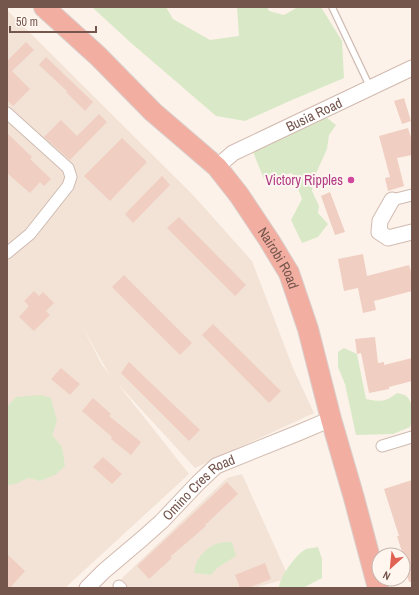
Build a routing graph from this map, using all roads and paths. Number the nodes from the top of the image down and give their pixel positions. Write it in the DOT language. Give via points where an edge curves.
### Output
graph roads {
  1 [pos="44,7"];
  2 [pos="55,7"];
  3 [pos="332,7"];
  4 [pos="412,68"];
  5 [pos="371,89"];
  6 [pos="7,113"];
  7 [pos="219,165"];
  8 [pos="412,196"];
  9 [pos="392,200"];
  10 [pos="412,232"];
  11 [pos="7,253"];
  12 [pos="331,418"];
  13 [pos="412,437"];
  14 [pos="382,446"];
  15 [pos="373,547"];
  16 [pos="87,588"];
  17 [pos="378,588"];
  1 -- 12 [label="highway, Nairobi Road" via="98,56 153,112 217,167 239,195 289,273 308,329"];
  2 -- 7 [label="highway, Nairobi Road" via="162,105"];
  3 -- 5 [label="lane"];
  4 -- 5 [label="street, Busia Road"];
  5 -- 7 [label="street, Busia Road" via="233,153"];
  6 -- 11 [label="street" via="68,168 71,177 68,186 30,234"];
  7 -- 15 [label="highway, Nairobi Road" via="269,235 291,272 303,302"];
  8 -- 9 [label="street"];
  9 -- 10 [label="street" via="380,221 379,232 388,238"];
  12 -- 16 [label="street, Omino Cres Road" via="216,466 157,525"];
  12 -- 17 [label="highway, Nairobi Road"];
  13 -- 14 [label="street"];
}
